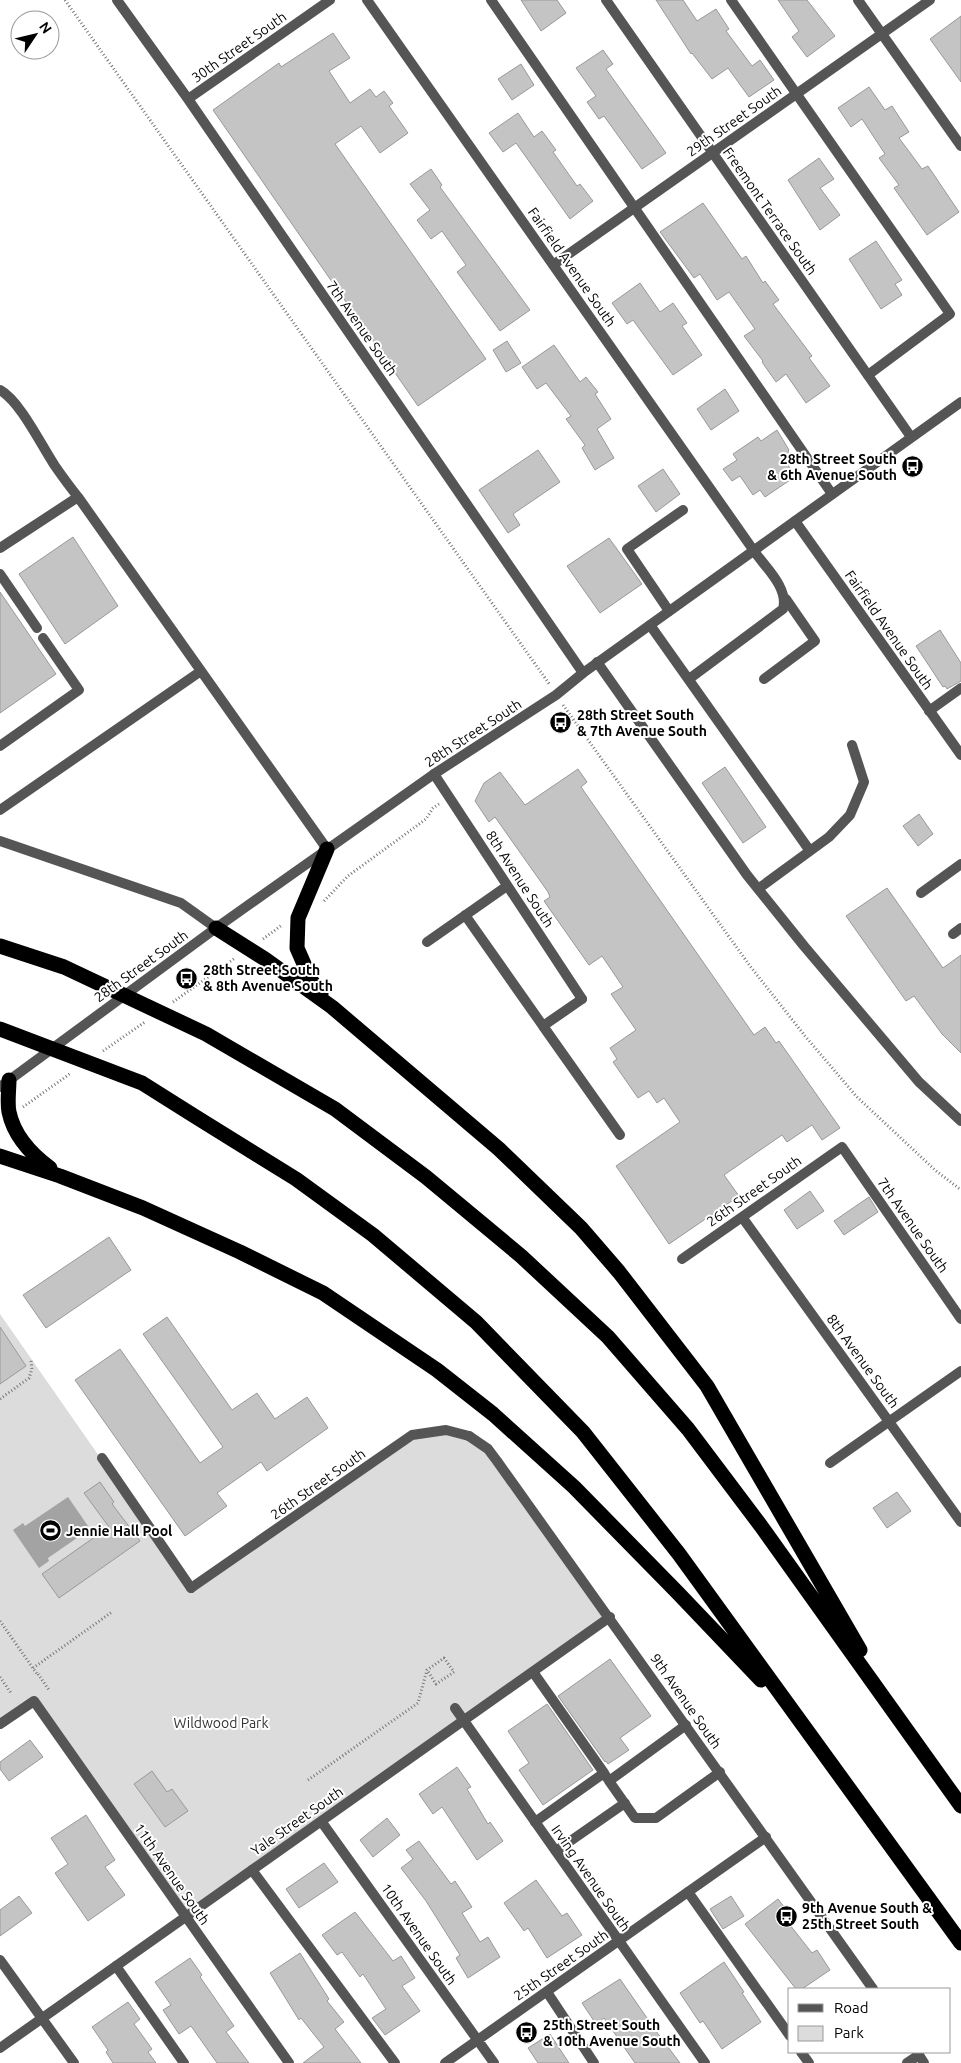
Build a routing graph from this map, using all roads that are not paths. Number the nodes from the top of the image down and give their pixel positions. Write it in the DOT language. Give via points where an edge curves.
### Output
graph roads {
  1 [pos="117,0"];
  2 [pos="330,0"];
  3 [pos="368,0"];
  4 [pos="490,0"];
  5 [pos="606,0"];
  6 [pos="731,0"];
  7 [pos="858,0"];
  8 [pos="930,0"];
  9 [pos="882,34"];
  10 [pos="797,93"];
  11 [pos="188,99"];
  12 [pos="961,146"];
  13 [pos="713,153"];
  14 [pos="634,208"];
  15 [pos="553,265"];
  16 [pos="868,375"];
  17 [pos="0,390"];
  18 [pos="961,402"];
  19 [pos="911,437"];
  20 [pos="832,494"];
  21 [pos="78,497"];
  22 [pos="683,510"];
  23 [pos="795,521"];
  24 [pos="0,548"];
  25 [pos="754,550"];
  26 [pos="0,574"];
  27 [pos="786,599"];
  28 [pos="670,611"];
  29 [pos="650,625"];
  30 [pos="37,628"];
  31 [pos="43,638"];
  32 [pos="597,662"];
  33 [pos="201,671"];
  34 [pos="583,673"];
  35 [pos="689,679"];
  36 [pos="764,679"];
  37 [pos="961,688"];
  38 [pos="929,711"];
  39 [pos="852,744"];
  40 [pos="0,746"];
  41 [pos="961,755"];
  42 [pos="434,774"];
  43 [pos="0,810"];
  44 [pos="0,841"];
  45 [pos="327,849"];
  46 [pos="810,851"];
  47 [pos="961,864"];
  48 [pos="507,886"];
  49 [pos="758,889"];
  50 [pos="921,893"];
  51 [pos="465,915"];
  52 [pos="216,928"];
  53 [pos="427,942"];
  54 [pos="0,946"];
  55 [pos="332,1007"];
  56 [pos="543,1026"];
  57 [pos="0,1029"];
  58 [pos="5,1083"];
  59 [pos="961,1121"];
  60 [pos="620,1135"];
  61 [pos="842,1147"];
  62 [pos="0,1156"];
  63 [pos="60,1176"];
  64 [pos="742,1217"];
  65 [pos="682,1258"];
  66 [pos="961,1319"];
  67 [pos="961,1371"];
  68 [pos="890,1420"];
  69 [pos="469,1436"];
  70 [pos="102,1458"];
  71 [pos="830,1463"];
  72 [pos="961,1522"];
  73 [pos="610,1617"];
  74 [pos="533,1672"];
  75 [pos="455,1708"];
  76 [pos="464,1720"];
  77 [pos="0,1724"];
  78 [pos="686,1725"];
  79 [pos="804,1725"];
  80 [pos="906,1729"];
  81 [pos="720,1772"];
  82 [pos="607,1777"];
  83 [pos="625,1803"];
  84 [pos="961,1806"];
  85 [pos="321,1821"];
  86 [pos="535,1822"];
  87 [pos="766,1837"];
  88 [pos="556,1851"];
  89 [pos="252,1870"];
  90 [pos="688,1892"];
  91 [pos="186,1917"];
  92 [pos="619,1941"];
  93 [pos="961,1943"];
  94 [pos="0,1960"];
  95 [pos="116,1966"];
  96 [pos="872,1988"];
  97 [pos="547,1992"];
  98 [pos="42,2019"];
  99 [pos="788,2033"];
  100 [pos="478,2040"];
  101 [pos="0,2048"];
  102 [pos="920,2056"];
  103 [pos="74,2063"];
  104 [pos="184,2063"];
  105 [pos="289,2063"];
  106 [pos="395,2063"];
  107 [pos="445,2063"];
  108 [pos="494,2063"];
  109 [pos="594,2063"];
  110 [pos="706,2063"];
  111 [pos="907,2063"];
  1 -- 11 [label="street, 7th Avenue South"];
  2 -- 11 [label="street, 30th Street South"];
  3 -- 15 [label="street, Fairfield Avenue South"];
  4 -- 14 [label="street"];
  5 -- 13 [label="street, Freemont Terrace South"];
  6 -- 10 [label="street"];
  7 -- 9 [label="street"];
  8 -- 9 [label="street, 29th Street South"];
  9 -- 10 [label="street, 29th Street South"];
  9 -- 12 [label="street"];
  10 -- 13 [label="street, 29th Street South"];
  10 -- 16 [label="street" via="950,314"];
  11 -- 34 [label="street, 7th Avenue South"];
  13 -- 14 [label="street, 29th Street South"];
  13 -- 16 [label="street, Freemont Terrace South"];
  14 -- 15 [label="street, 29th Street South"];
  14 -- 20 [label="street"];
  15 -- 25 [label="street, Fairfield Avenue South"];
  16 -- 19 [label="street, Freemont Terrace South"];
  17 -- 21 [label="street" via="7,394"];
  18 -- 19 [label="street, 28th Street South"];
  19 -- 20 [label="street, 28th Street South"];
  20 -- 23 [label="street, 28th Street South"];
  21 -- 24 [label="street"];
  21 -- 33 [label="street"];
  22 -- 28 [label="street" via="627,550"];
  23 -- 25 [label="street, 28th Street South"];
  23 -- 38 [label="street, Fairfield Avenue South"];
  25 -- 27 [label="street, Fairfield Avenue South"];
  25 -- 28 [label="street, 28th Street South"];
  26 -- 30 [label="street"];
  27 -- 35 [label="street" via="783,608"];
  27 -- 36 [label="street, Fairfield Avenue South" via="815,641"];
  28 -- 29 [label="street, 28th Street South"];
  29 -- 32 [label="street, 28th Street South"];
  29 -- 35 [label="street"];
  31 -- 40 [label="street" via="79,690"];
  32 -- 34 [label="street, 28th Street South"];
  32 -- 49 [label="street"];
  33 -- 43 [label="street"];
  33 -- 45 [label="street"];
  34 -- 42 [label="street, 28th Street South" via="556,695"];
  35 -- 46 [label="street"];
  37 -- 38 [label="street"];
  38 -- 41 [label="street, Fairfield Avenue South"];
  39 -- 46 [label="street" via="864,782 850,815"];
  42 -- 45 [label="street, 28th Street South"];
  42 -- 48 [label="street, 8th Avenue South"];
  44 -- 52 [label="street" via="181,903"];
  45 -- 52 [label="street, 28th Street South"];
  45 -- 55 [label="highway" via="298,918 298,948 311,980"];
  46 -- 49 [label="street"];
  47 -- 50 [label="street"];
  48 -- 51 [label="street"];
  48 -- 56 [label="street, 8th Avenue South" via="582,999"];
  49 -- 59 [label="street" via="919,1082"];
  51 -- 53 [label="street"];
  51 -- 56 [label="street"];
  52 -- 55 [label="highway"];
  52 -- 58 [label="street, 28th Street South"];
  54 -- 80 [label="highway" via="64,967 206,1034 335,1109 418,1171 521,1256 608,1338 688,1429"];
  55 -- 80 [label="highway" via="499,1149 581,1228 619,1272 707,1386"];
  56 -- 60 [label="street"];
  57 -- 79 [label="highway" via="142,1083 296,1179 373,1235 476,1322 584,1432 679,1554"];
  58 -- 63 [label="highway" via="9,1111 18,1136 38,1159"];
  61 -- 64 [label="street, 26th Street South"];
  61 -- 66 [label="street, 7th Avenue South"];
  62 -- 63 [label="highway"];
  63 -- 79 [label="highway" via="143,1208 323,1293 436,1370 493,1414 574,1487"];
  64 -- 65 [label="street, 26th Street South"];
  64 -- 68 [label="street, 8th Avenue South"];
  67 -- 68 [label="street"];
  68 -- 71 [label="street"];
  68 -- 72 [label="street, 8th Avenue South"];
  69 -- 70 [label="street, 26th Street South" via="446,1430 412,1435 191,1588"];
  69 -- 73 [label="street, 9th Avenue South" via="488,1449 498,1461"];
  73 -- 74 [label="street, Yale Street South"];
  73 -- 78 [label="street, 9th Avenue South"];
  74 -- 76 [label="street, Yale Street South"];
  74 -- 82 [label="street"];
  75 -- 76 [label="street, Irving Avenue South"];
  76 -- 85 [label="street, Yale Street South"];
  76 -- 86 [label="street, Irving Avenue South"];
  77 -- 91 [label="street, 11th Avenue South" via="34,1700"];
  78 -- 81 [label="street, 9th Avenue South"];
  78 -- 82 [label="street"];
  79 -- 93 [label="highway"];
  80 -- 84 [label="highway"];
  81 -- 83 [label="street" via="656,1818 635,1818"];
  81 -- 87 [label="street, 9th Avenue South"];
  82 -- 83 [label="street"];
  82 -- 86 [label="street"];
  83 -- 88 [label="street"];
  85 -- 89 [label="street, Yale Street South"];
  85 -- 100 [label="street, 10th Avenue South"];
  86 -- 88 [label="street, Irving Avenue South"];
  87 -- 90 [label="street, 25th Street South"];
  87 -- 96 [label="street, 9th Avenue South"];
  88 -- 92 [label="street, Irving Avenue South"];
  89 -- 91 [label="street, Yale Street South"];
  89 -- 106 [label="street"];
  90 -- 92 [label="street, 25th Street South"];
  90 -- 99 [label="street"];
  91 -- 95 [label="street, Yale Street South"];
  91 -- 105 [label="street, 11th Avenue South"];
  92 -- 97 [label="street, 25th Street South"];
  92 -- 110 [label="street, Irving Avenue South"];
  94 -- 98 [label="street"];
  95 -- 98 [label="street, Yale Street South"];
  95 -- 104 [label="street"];
  97 -- 100 [label="street, 25th Street South"];
  97 -- 109 [label="street"];
  98 -- 101 [label="street, Yale Street South"];
  98 -- 103 [label="street"];
  100 -- 107 [label="street, 25th Street South"];
  100 -- 108 [label="street, 10th Avenue South"];
  102 -- 111 [label="street"];
}
